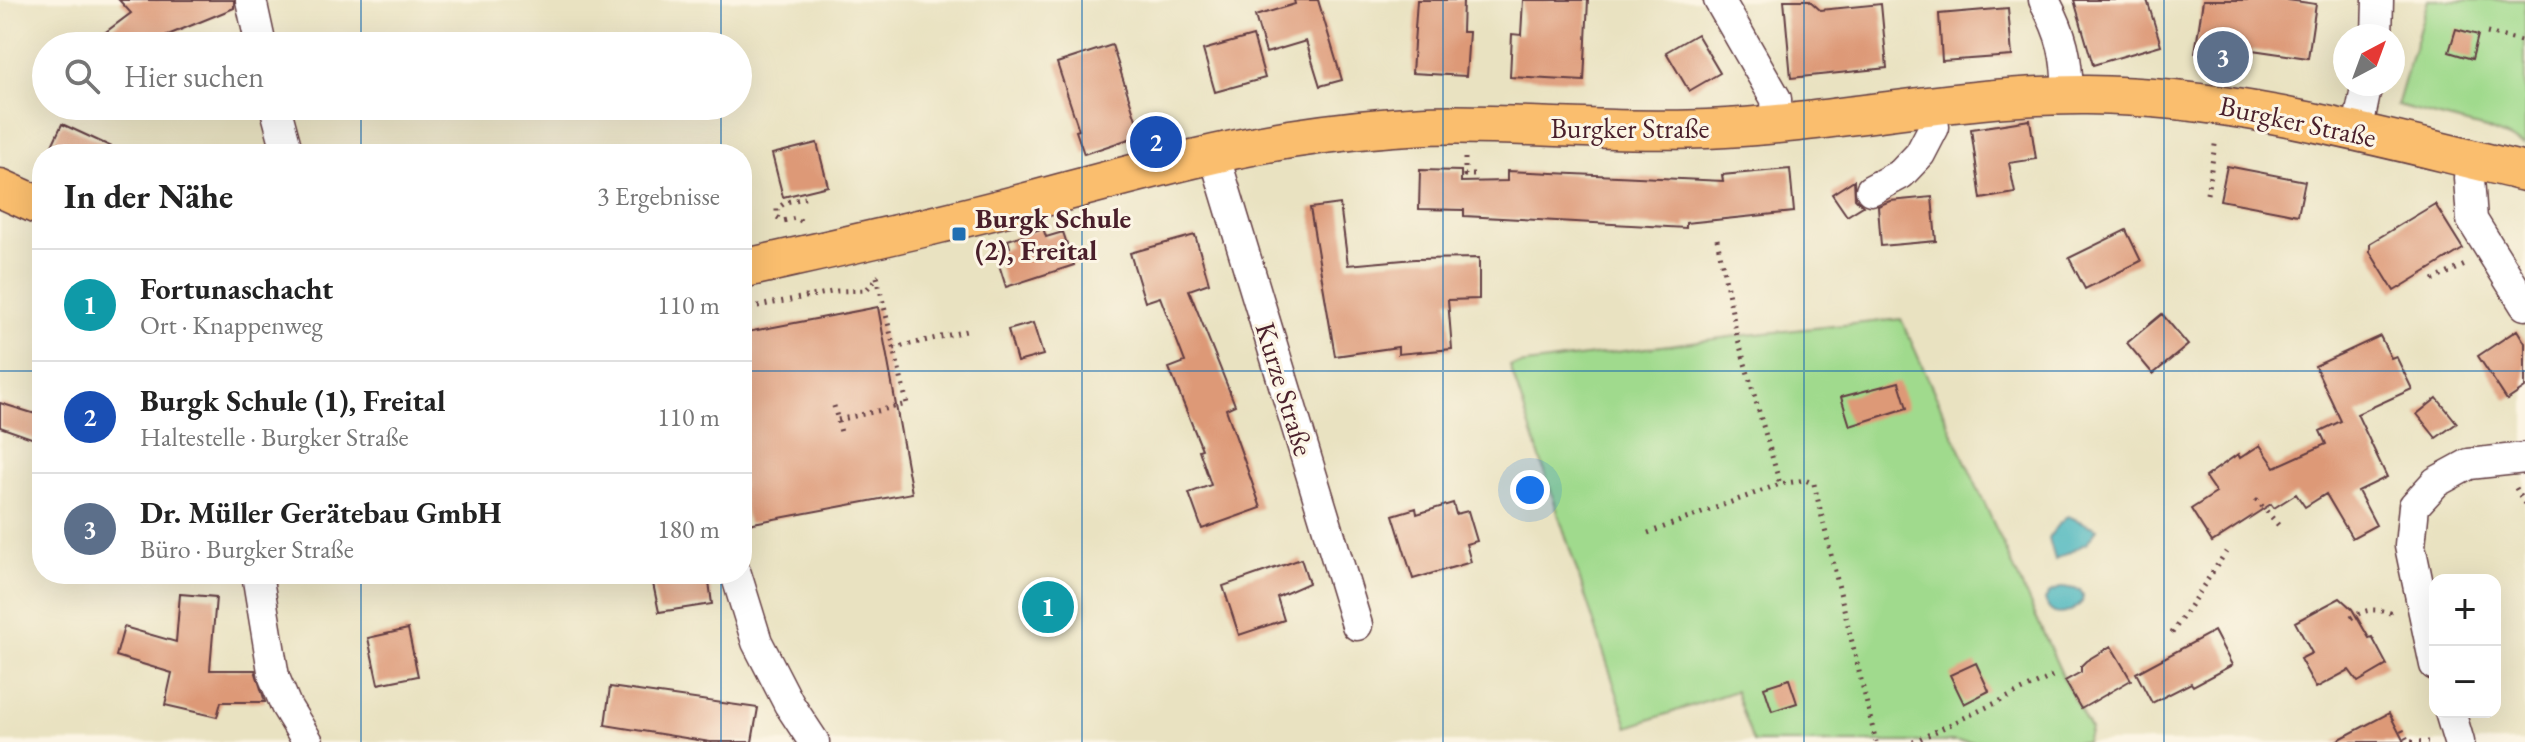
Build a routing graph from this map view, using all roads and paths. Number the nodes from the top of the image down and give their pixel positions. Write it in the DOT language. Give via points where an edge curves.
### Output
graph roads {
  1 [pos="251,0"];
  2 [pos="1719,0"];
  3 [pos="2044,0"];
  4 [pos="2378,0"];
  5 [pos="2377,24"];
  6 [pos="258,32"];
  7 [pos="2487,33"];
  8 [pos="2525,42"];
  9 [pos="2068,95"];
  10 [pos="2364,96"];
  11 [pos="1929,106"];
  12 [pos="279,120"];
  13 [pos="1777,124"];
  14 [pos="2218,127"];
  15 [pos="2357,132"];
  16 [pos="285,144"];
  17 [pos="1465,149"];
  18 [pos="1214,154"];
  19 [pos="2472,160"];
  20 [pos="2525,172"];
  21 [pos="1478,175"];
  22 [pos="0,188"];
  23 [pos="1871,190"];
  24 [pos="2207,194"];
  25 [pos="805,198"];
  26 [pos="32,202"];
  27 [pos="796,218"];
  28 [pos="1717,239"];
  29 [pos="2467,264"];
  30 [pos="752,267"];
  31 [pos="891,272"];
  32 [pos="876,276"];
  33 [pos="2433,280"];
  34 [pos="2525,305"];
  35 [pos="752,307"];
  36 [pos="966,331"];
  37 [pos="894,348"];
  38 [pos="834,406"];
  39 [pos="838,420"];
  40 [pos="842,436"];
  41 [pos="2519,471"];
  42 [pos="1780,484"];
  43 [pos="2256,499"];
  44 [pos="2525,504"];
  45 [pos="2280,527"];
  46 [pos="1648,533"];
  47 [pos="2226,552"];
  48 [pos="259,584"];
  49 [pos="739,584"];
  50 [pos="2351,618"];
  51 [pos="2393,621"];
  52 [pos="1357,625"];
  53 [pos="2172,633"];
  54 [pos="2431,646"];
  55 [pos="2057,674"];
  56 [pos="2452,718"];
  57 [pos="2402,730"];
  58 [pos="308,742"];
  59 [pos="814,742"];
  60 [pos="1876,742"];
  61 [pos="1913,742"];
  62 [pos="2410,742"];
  63 [pos="2428,742"];
  64 [pos="2459,742"];
  1 -- 6 [label="street"];
  2 -- 13 [label="street" via="1776,99"];
  3 -- 9 [label="street" via="2059,29"];
  4 -- 5 [label="street"];
  7 -- 8 [label="path"];
  9 -- 11 [label="main road, Burgker Straße"];
  9 -- 15 [label="main road, Burgker Straße" via="2201,102"];
  10 -- 15 [label="street"];
  11 -- 13 [label="main road, Burgker Straße"];
  11 -- 23 [label="street" via="1934,127 1920,154 1901,174"];
  12 -- 16 [label="street"];
  13 -- 18 [label="main road, Burgker Straße" via="1655,131 1429,125 1318,135"];
  14 -- 24 [label="path"];
  15 -- 19 [label="main road, Burgker Straße"];
  17 -- 21 [label="path" via="1465,175"];
  18 -- 30 [label="main road, Burgker Straße"];
  18 -- 52 [label="street, Kurze Straße"];
  19 -- 20 [label="main road, Burgker Straße"];
  19 -- 34 [label="street" via="2472,220"];
  22 -- 26 [label="main road"];
  25 -- 27 [label="path" via="777,209 783,221"];
  28 -- 42 [label="path" via="1737,336"];
  29 -- 33 [label="path"];
  31 -- 32 [label="path"];
  32 -- 35 [label="path" via="866,290"];
  32 -- 37 [label="path"];
  36 -- 37 [label="path"];
  37 -- 39 [label="path" via="907,404"];
  38 -- 39 [label="path"];
  39 -- 40 [label="path"];
  41 -- 44 [label="path"];
  41 -- 54 [label="street" via="2469,464 2436,482 2414,506 2410,546"];
  42 -- 46 [label="path"];
  42 -- 60 [label="path" via="1814,484"];
  43 -- 45 [label="path"];
  47 -- 53 [label="path"];
  48 -- 58 [label="street" via="274,677"];
  49 -- 59 [label="street" via="757,642"];
  50 -- 51 [label="path" via="2378,609 2390,613"];
  55 -- 61 [label="path"];
  56 -- 64 [label="street"];
  57 -- 62 [label="path"];
  62 -- 63 [label="path"];
}
